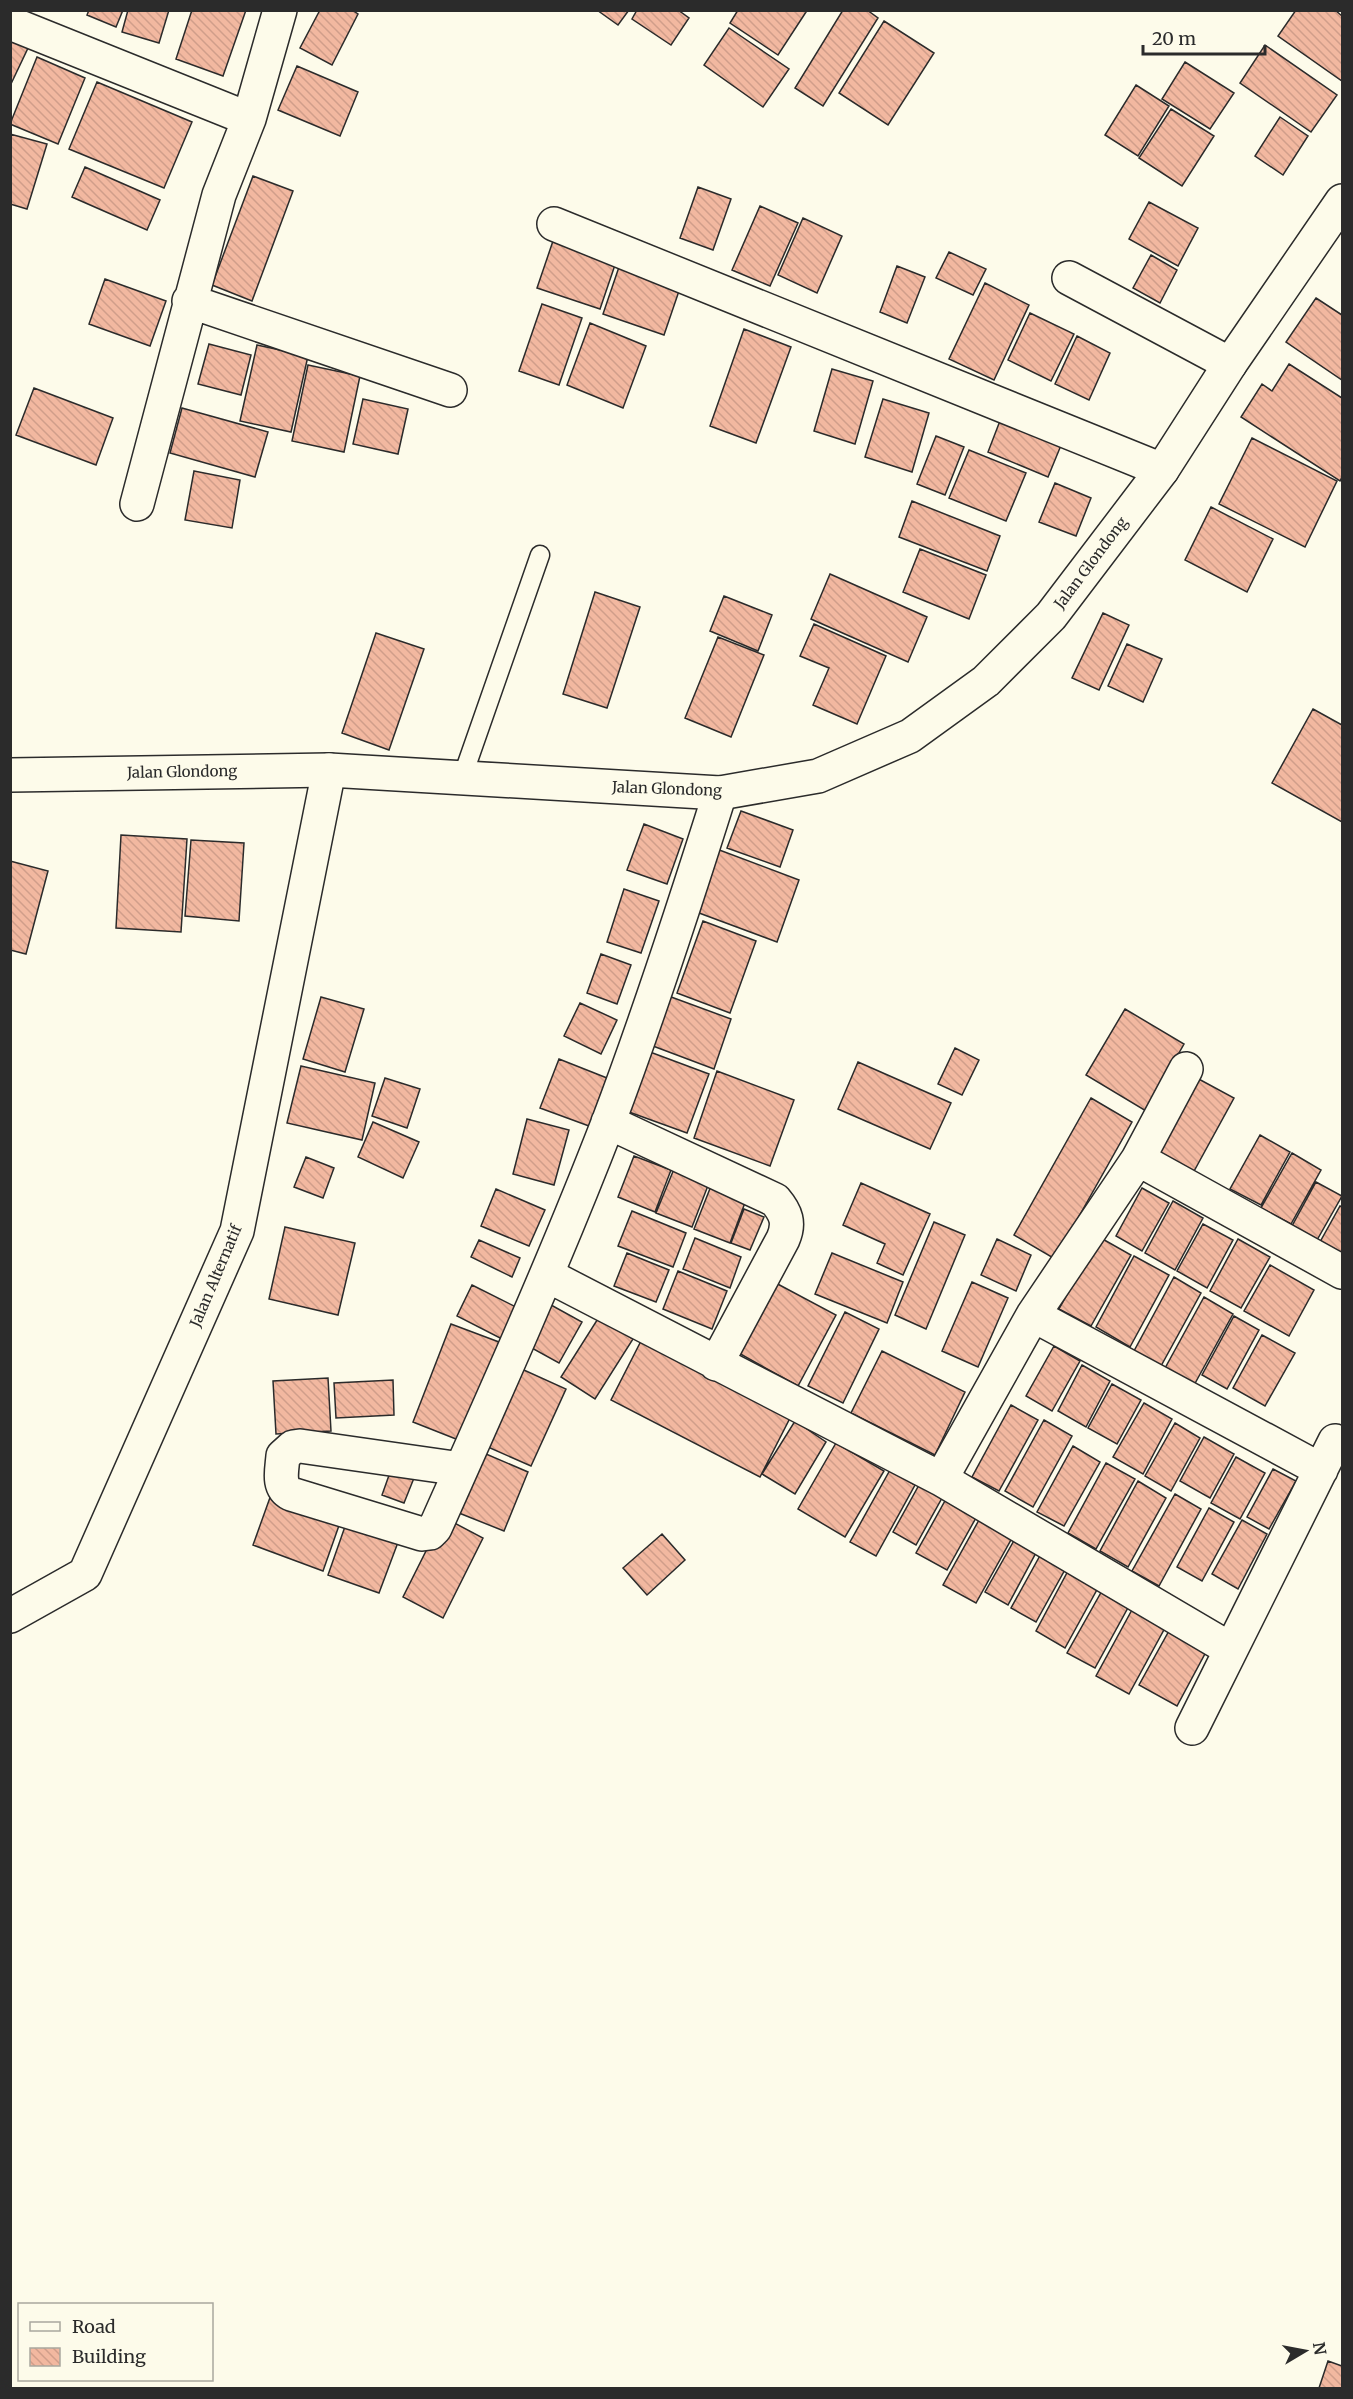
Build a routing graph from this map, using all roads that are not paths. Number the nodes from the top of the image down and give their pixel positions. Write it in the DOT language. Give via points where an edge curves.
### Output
graph roads {
  1 [pos="280,10"];
  2 [pos="10,23"];
  3 [pos="249,119"];
  4 [pos="1342,201"];
  5 [pos="554,224"];
  6 [pos="1069,278"];
  7 [pos="189,301"];
  8 [pos="1230,364"];
  9 [pos="450,390"];
  10 [pos="1162,470"];
  11 [pos="137,504"];
  12 [pos="540,555"];
  13 [pos="329,770"];
  14 [pos="10,775"];
  15 [pos="462,778"];
  16 [pos="720,793"];
  17 [pos="1186,1069"];
  18 [pos="608,1122"];
  19 [pos="1138,1159"];
  20 [pos="1342,1272"];
  21 [pos="547,1275"];
  22 [pos="1033,1315"];
  23 [pos="716,1364"];
  24 [pos="461,1469"];
  25 [pos="941,1479"];
  26 [pos="10,1616"];
  27 [pos="1230,1649"];
  28 [pos="1192,1728"];
  1 -- 3 [label="street"];
  2 -- 3 [label="street"];
  3 -- 7 [label="street" via="219,195"];
  4 -- 8 [label="street, Jalan Glondong"];
  5 -- 10 [label="street"];
  6 -- 8 [label="street"];
  7 -- 9 [label="street"];
  7 -- 11 [label="street"];
  8 -- 10 [label="street, Jalan Glondong"];
  10 -- 16 [label="street, Jalan Glondong" via="1051,616 986,681 910,736 818,776"];
  12 -- 15 [label="lane"];
  13 -- 14 [label="street, Jalan Glondong"];
  13 -- 15 [label="street, Jalan Glondong"];
  13 -- 26 [label="street, Jalan Alternatif" via="237,1231 85,1574"];
  15 -- 16 [label="street, Jalan Glondong"];
  16 -- 18 [label="street"];
  17 -- 19 [label="street"];
  18 -- 21 [label="street"];
  18 -- 23 [label="street" via="775,1200 783,1210 788,1223 783,1239"];
  19 -- 20 [label="street"];
  19 -- 22 [label="street"];
  21 -- 23 [label="street"];
  21 -- 24 [label="street"];
  22 -- 25 [label="street"];
  22 -- 27 [label="street" via="1328,1455"];
  23 -- 25 [label="street"];
  24 -- 24 [label="street" via="435,1528 426,1534 291,1494 282,1481 283,1456 300,1446"];
  25 -- 27 [label="street"];
  27 -- 28 [label="street"];
}
